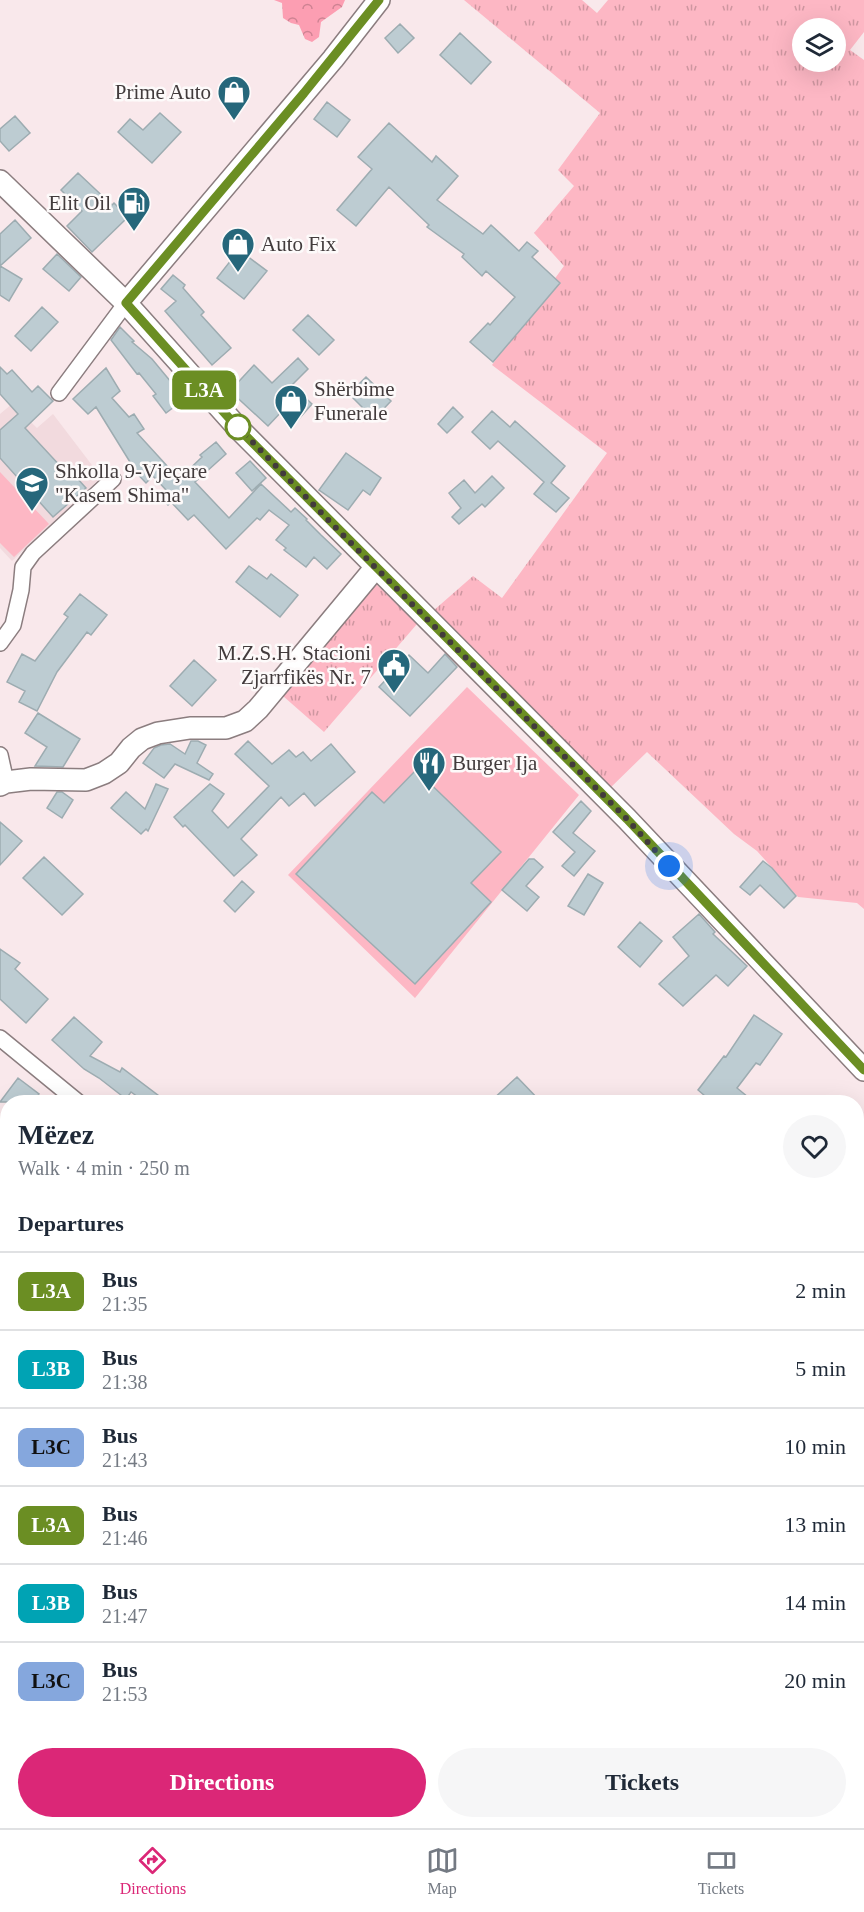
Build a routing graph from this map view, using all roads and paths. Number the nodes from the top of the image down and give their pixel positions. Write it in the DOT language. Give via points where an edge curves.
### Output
graph roads {
  1 [pos="379,0"];
  2 [pos="0,181"];
  3 [pos="126,303"];
  4 [pos="59,393"];
  5 [pos="113,479"];
  6 [pos="376,567"];
  7 [pos="0,643"];
  8 [pos="0,755"];
  9 [pos="3,783"];
  10 [pos="0,1038"];
  11 [pos="864,1070"];
  12 [pos="69,1095"];
  1 -- 3 [label="main road"];
  2 -- 3 [label="main road"];
  3 -- 4 [label="street"];
  3 -- 6 [label="main road" via="238,428"];
  5 -- 7 [label="street" via="22,567 13,625"];
  6 -- 9 [label="main road" via="245,721 226,728 158,733 131,748 119,764 86,780"];
  6 -- 11 [label="main road" via="627,819"];
  8 -- 9 [label="street"];
  10 -- 12 [label="street"];
}
